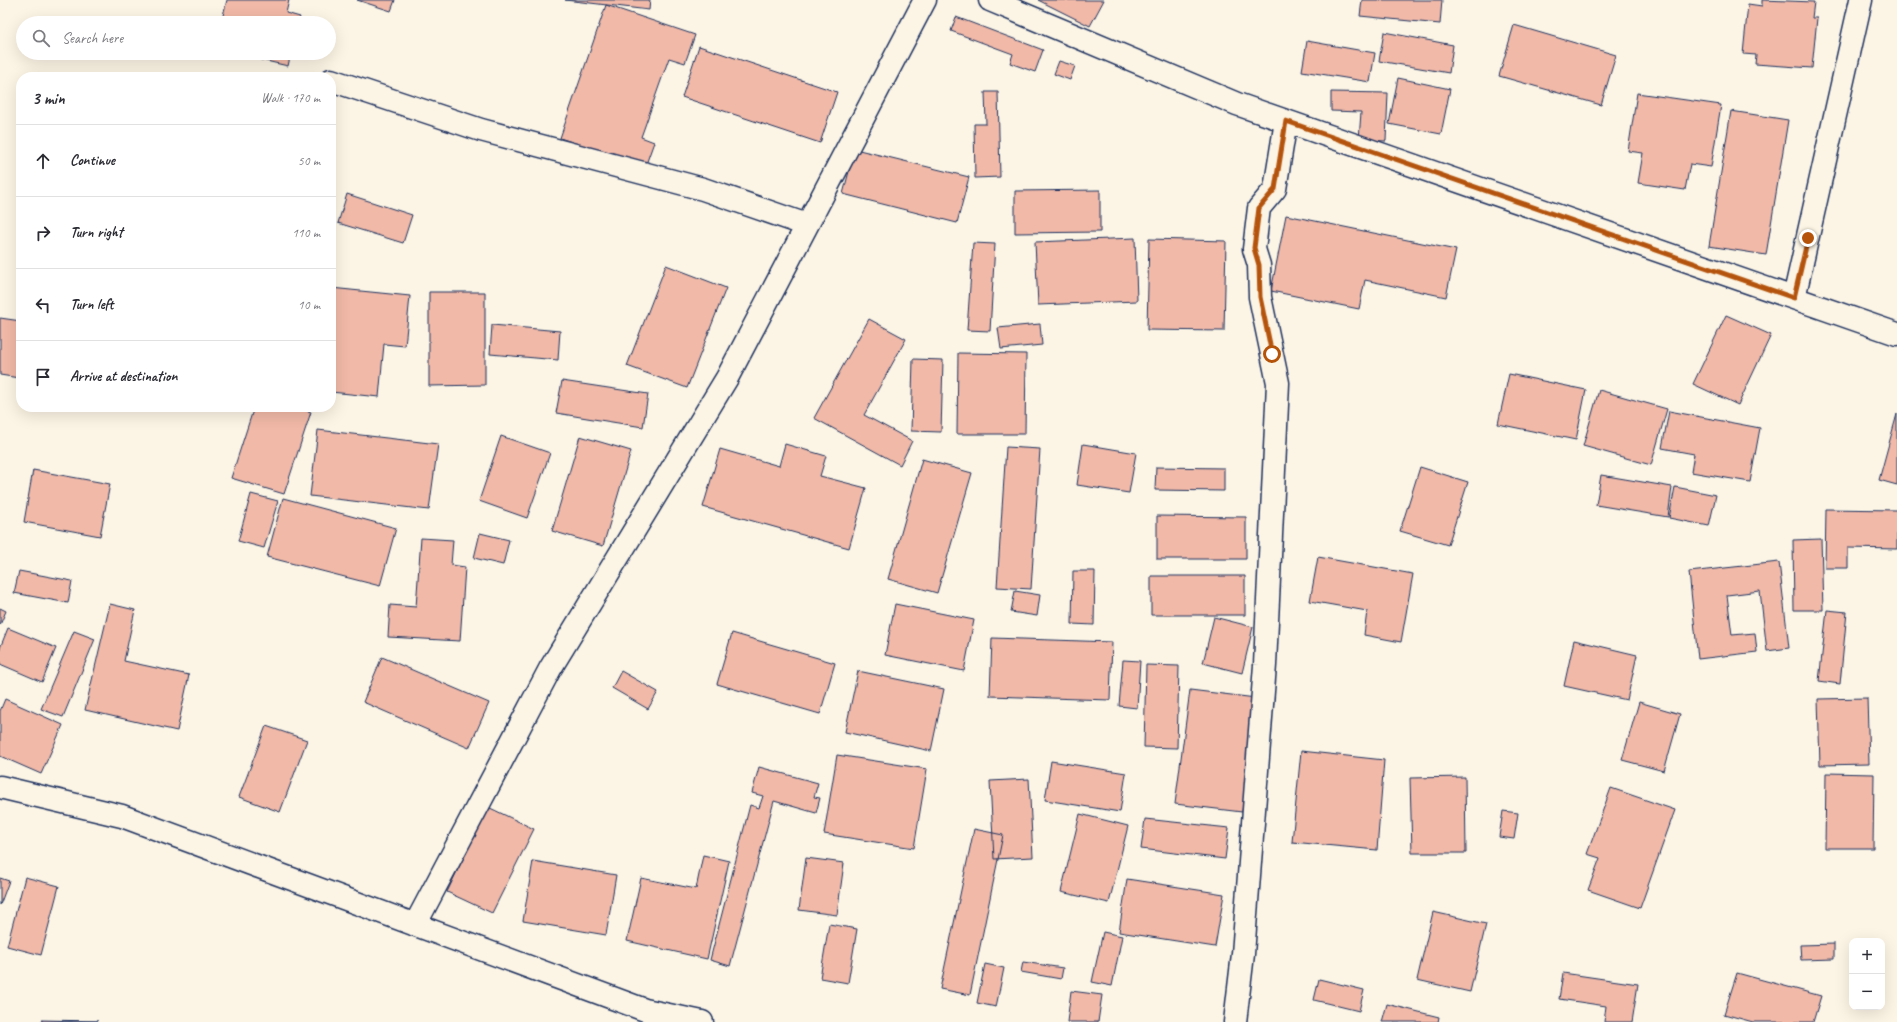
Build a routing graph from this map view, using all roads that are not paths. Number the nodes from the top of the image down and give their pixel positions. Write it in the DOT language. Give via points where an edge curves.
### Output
graph roads {
  1 [pos="925,0"];
  2 [pos="990,0"];
  3 [pos="1861,0"];
  4 [pos="336,82"];
  5 [pos="1286,121"];
  6 [pos="807,225"];
  7 [pos="1794,298"];
  8 [pos="1897,334"];
  9 [pos="0,787"];
  10 [pos="415,925"];
  11 [pos="702,1022"];
  12 [pos="1235,1022"];
  1 -- 6 [label="street"];
  2 -- 5 [label="street" via="1237,104"];
  3 -- 7 [label="street"];
  4 -- 6 [label="street" via="481,130 703,189"];
  5 -- 7 [label="street"];
  5 -- 12 [label="street" via="1275,189 1259,208 1254,248 1259,265 1260,297 1278,383 1265,665 1243,954"];
  6 -- 10 [label="street" via="727,378 550,669"];
  7 -- 8 [label="street"];
  9 -- 10 [label="street" via="122,816"];
  10 -- 11 [label="street" via="645,1010"];
}
